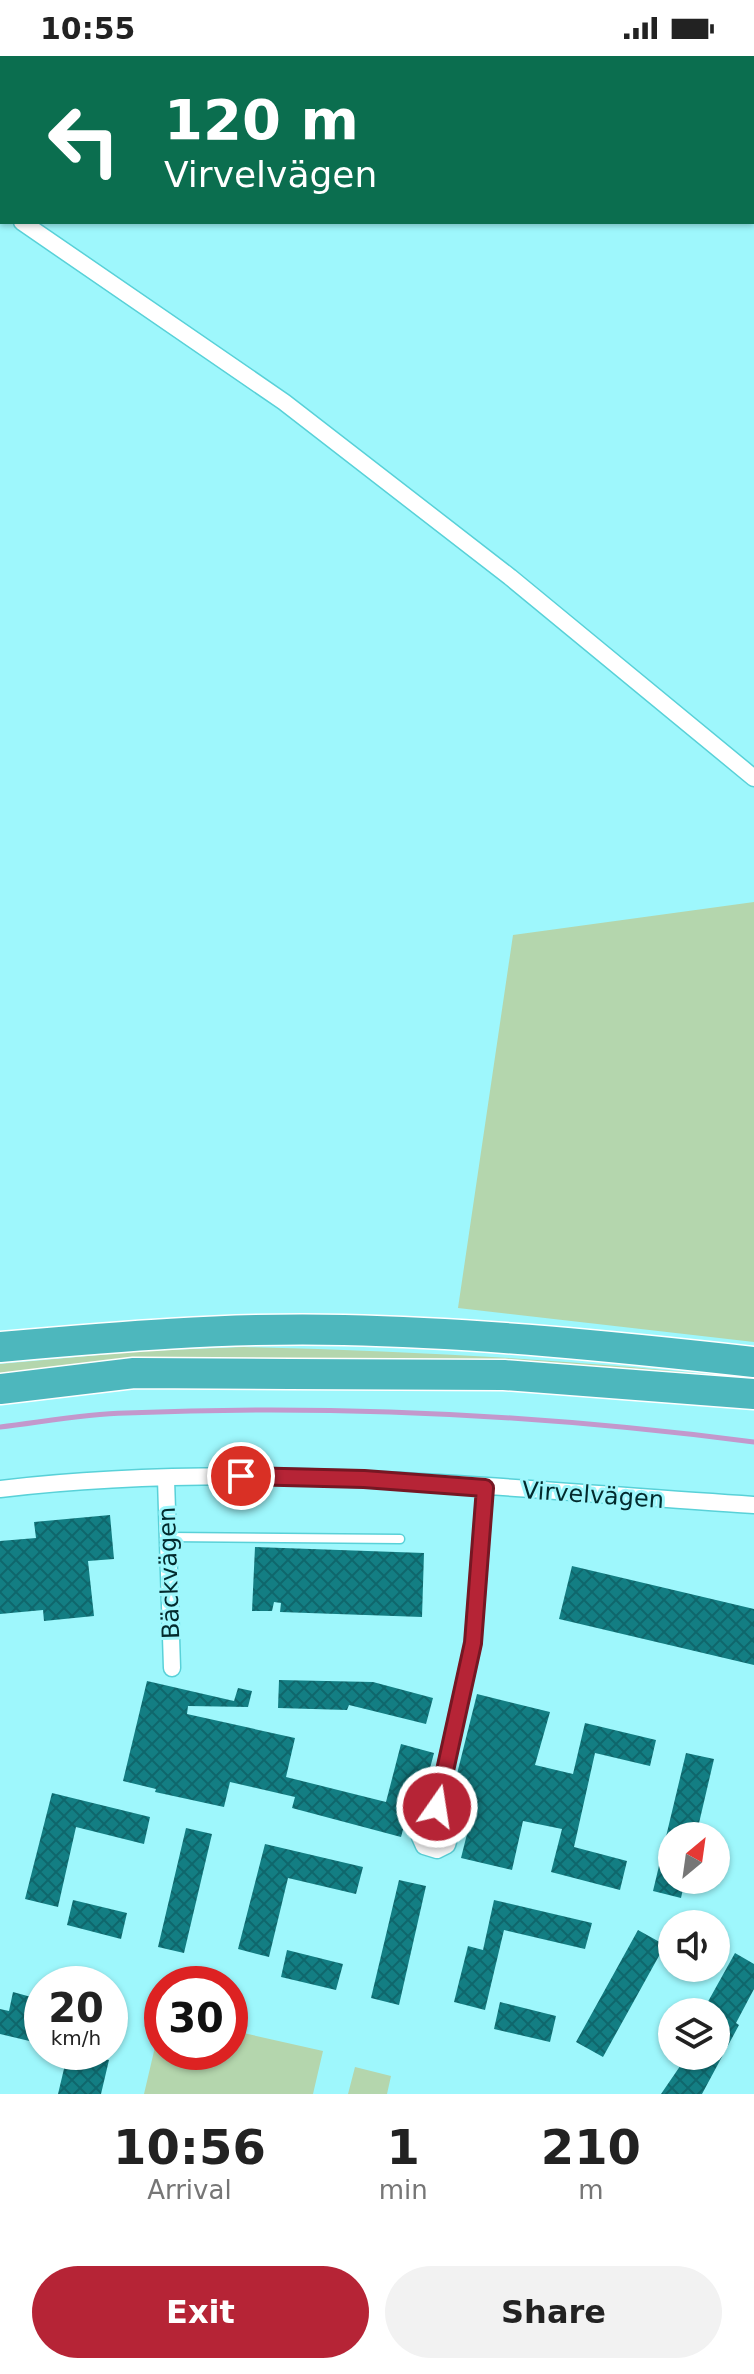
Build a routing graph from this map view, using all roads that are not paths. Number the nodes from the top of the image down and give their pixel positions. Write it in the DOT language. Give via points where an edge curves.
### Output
graph roads {
  1 [pos="25,224"];
  2 [pos="754,778"];
  3 [pos="0,1347"];
  4 [pos="754,1362"];
  5 [pos="0,1389"];
  6 [pos="754,1394"];
  7 [pos="166,1479"];
  8 [pos="485,1488"];
  9 [pos="0,1489"];
  10 [pos="754,1505"];
  11 [pos="168,1537"];
  12 [pos="400,1539"];
  13 [pos="172,1668"];
  14 [pos="434,1820"];
  1 -- 2 [label="street" via="284,402 510,577"];
  3 -- 4 [label="highway" via="136,1335 342,1330 539,1339"];
  5 -- 6 [label="highway" via="134,1373 504,1375"];
  7 -- 8 [label="street, Virvelvägen" via="364,1479"];
  7 -- 9 [label="street, Virvelvägen"];
  7 -- 11 [label="street, Bäckvägen"];
  8 -- 10 [label="street, Virvelvägen"];
  8 -- 14 [label="street" via="473,1643"];
  11 -- 12 [label="lane"];
  11 -- 13 [label="street, Bäckvägen"];
}
